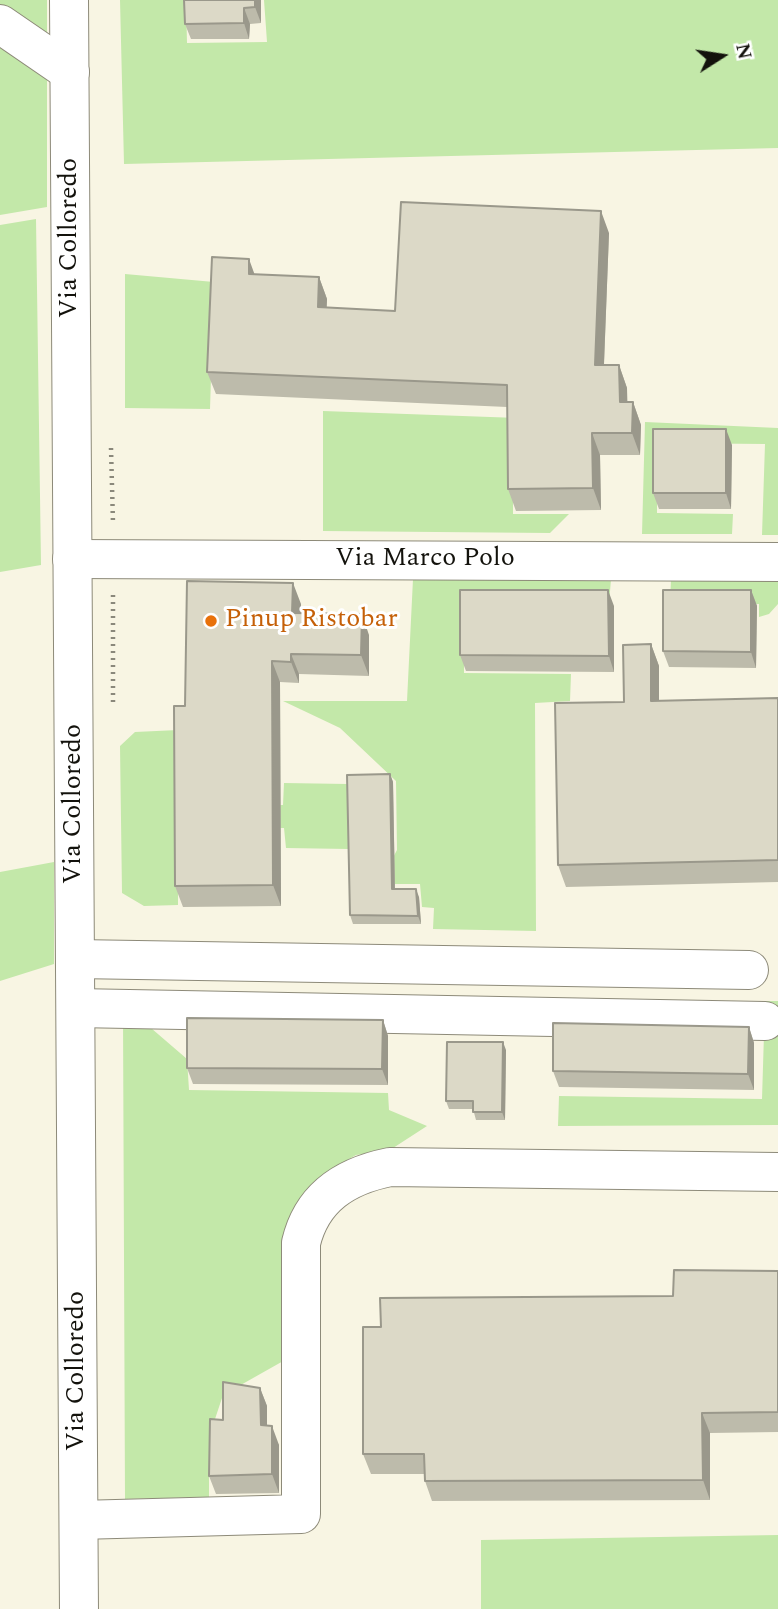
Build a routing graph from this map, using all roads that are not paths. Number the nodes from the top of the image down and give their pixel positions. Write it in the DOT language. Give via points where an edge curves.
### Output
graph roads {
  1 [pos="69,0"];
  2 [pos="0,24"];
  3 [pos="70,72"];
  4 [pos="72,559"];
  5 [pos="778,562"];
  6 [pos="76,959"];
  7 [pos="749,970"];
  8 [pos="76,1008"];
  9 [pos="765,1021"];
  10 [pos="778,1171"];
  11 [pos="79,1520"];
  12 [pos="79,1609"];
  1 -- 3 [label="main road, Via Colloredo"];
  2 -- 3 [label="main road"];
  3 -- 4 [label="main road, Via Colloredo"];
  4 -- 5 [label="main road, Via Marco Polo"];
  4 -- 6 [label="main road, Via Colloredo"];
  6 -- 7 [label="main road"];
  6 -- 8 [label="main road, Via Colloredo"];
  8 -- 9 [label="main road"];
  8 -- 11 [label="main road, Via Colloredo"];
  10 -- 11 [label="main road" via="390,1167 340,1184 316,1207 301,1243 302,1514"];
  11 -- 12 [label="main road, Via Colloredo"];
}
